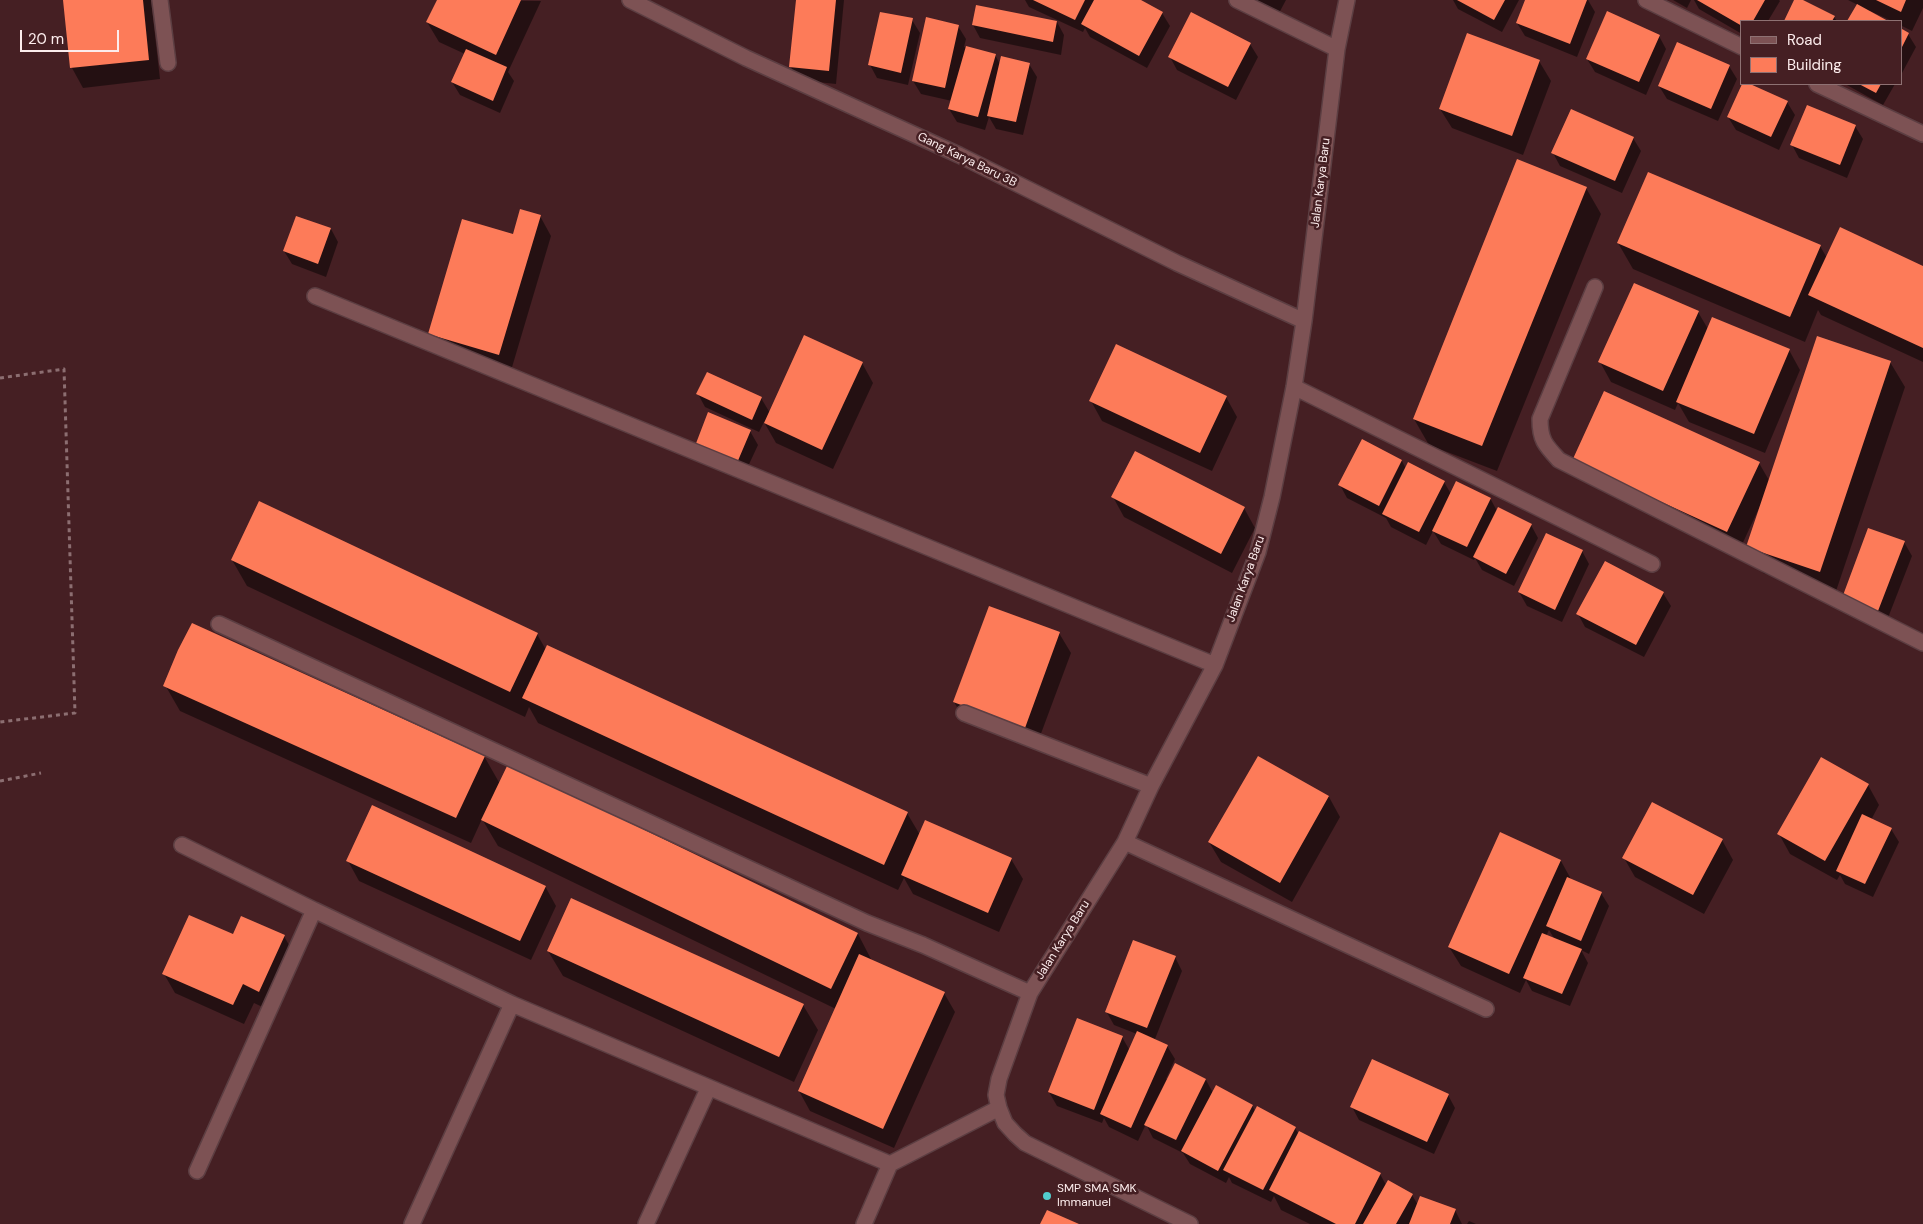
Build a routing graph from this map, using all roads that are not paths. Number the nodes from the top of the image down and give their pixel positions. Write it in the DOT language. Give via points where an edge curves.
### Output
graph roads {
  1 [pos="160,0"];
  2 [pos="630,0"];
  3 [pos="1237,0"];
  4 [pos="1347,0"];
  5 [pos="1646,0"];
  6 [pos="1740,46"];
  7 [pos="1337,49"];
  8 [pos="168,63"];
  9 [pos="1819,85"];
  10 [pos="1923,134"];
  11 [pos="1595,287"];
  12 [pos="315,296"];
  13 [pos="1304,321"];
  14 [pos="1294,387"];
  15 [pos="1652,564"];
  16 [pos="219,624"];
  17 [pos="1923,643"];
  18 [pos="1215,665"];
  19 [pos="964,713"];
  20 [pos="1151,786"];
  21 [pos="1124,842"];
  22 [pos="182,845"];
  23 [pos="314,910"];
  24 [pos="1030,993"];
  25 [pos="512,1004"];
  26 [pos="1486,1009"];
  27 [pos="708,1089"];
  28 [pos="999,1108"];
  29 [pos="890,1164"];
  30 [pos="197,1171"];
  31 [pos="412,1224"];
  32 [pos="646,1224"];
  33 [pos="864,1224"];
  34 [pos="1190,1224"];
  1 -- 8 [label="street"];
  2 -- 13 [label="street, Gang Karya Baru 3B"];
  3 -- 7 [label="street"];
  4 -- 7 [label="street, Jalan Karya Baru"];
  5 -- 6 [label="street"];
  7 -- 13 [label="street, Jalan Karya Baru"];
  9 -- 10 [label="street"];
  11 -- 17 [label="street" via="1540,419 1540,433 1545,444 1559,460"];
  12 -- 18 [label="street"];
  13 -- 14 [label="street, Jalan Karya Baru"];
  14 -- 15 [label="street"];
  14 -- 18 [label="street, Jalan Karya Baru" via="1258,552"];
  16 -- 24 [label="street" via="866,923"];
  18 -- 20 [label="street, Jalan Karya Baru"];
  19 -- 20 [label="street"];
  20 -- 21 [label="street, Jalan Karya Baru"];
  21 -- 24 [label="street, Jalan Karya Baru"];
  21 -- 26 [label="street"];
  22 -- 23 [label="street"];
  23 -- 25 [label="street"];
  23 -- 30 [label="street"];
  24 -- 28 [label="street, Jalan Karya Baru" via="999,1079 996,1094"];
  25 -- 27 [label="street"];
  25 -- 31 [label="street"];
  27 -- 29 [label="street"];
  27 -- 32 [label="street"];
  28 -- 29 [label="street"];
  28 -- 34 [label="street" via="1005,1124 1025,1143"];
  29 -- 33 [label="street"];
}
